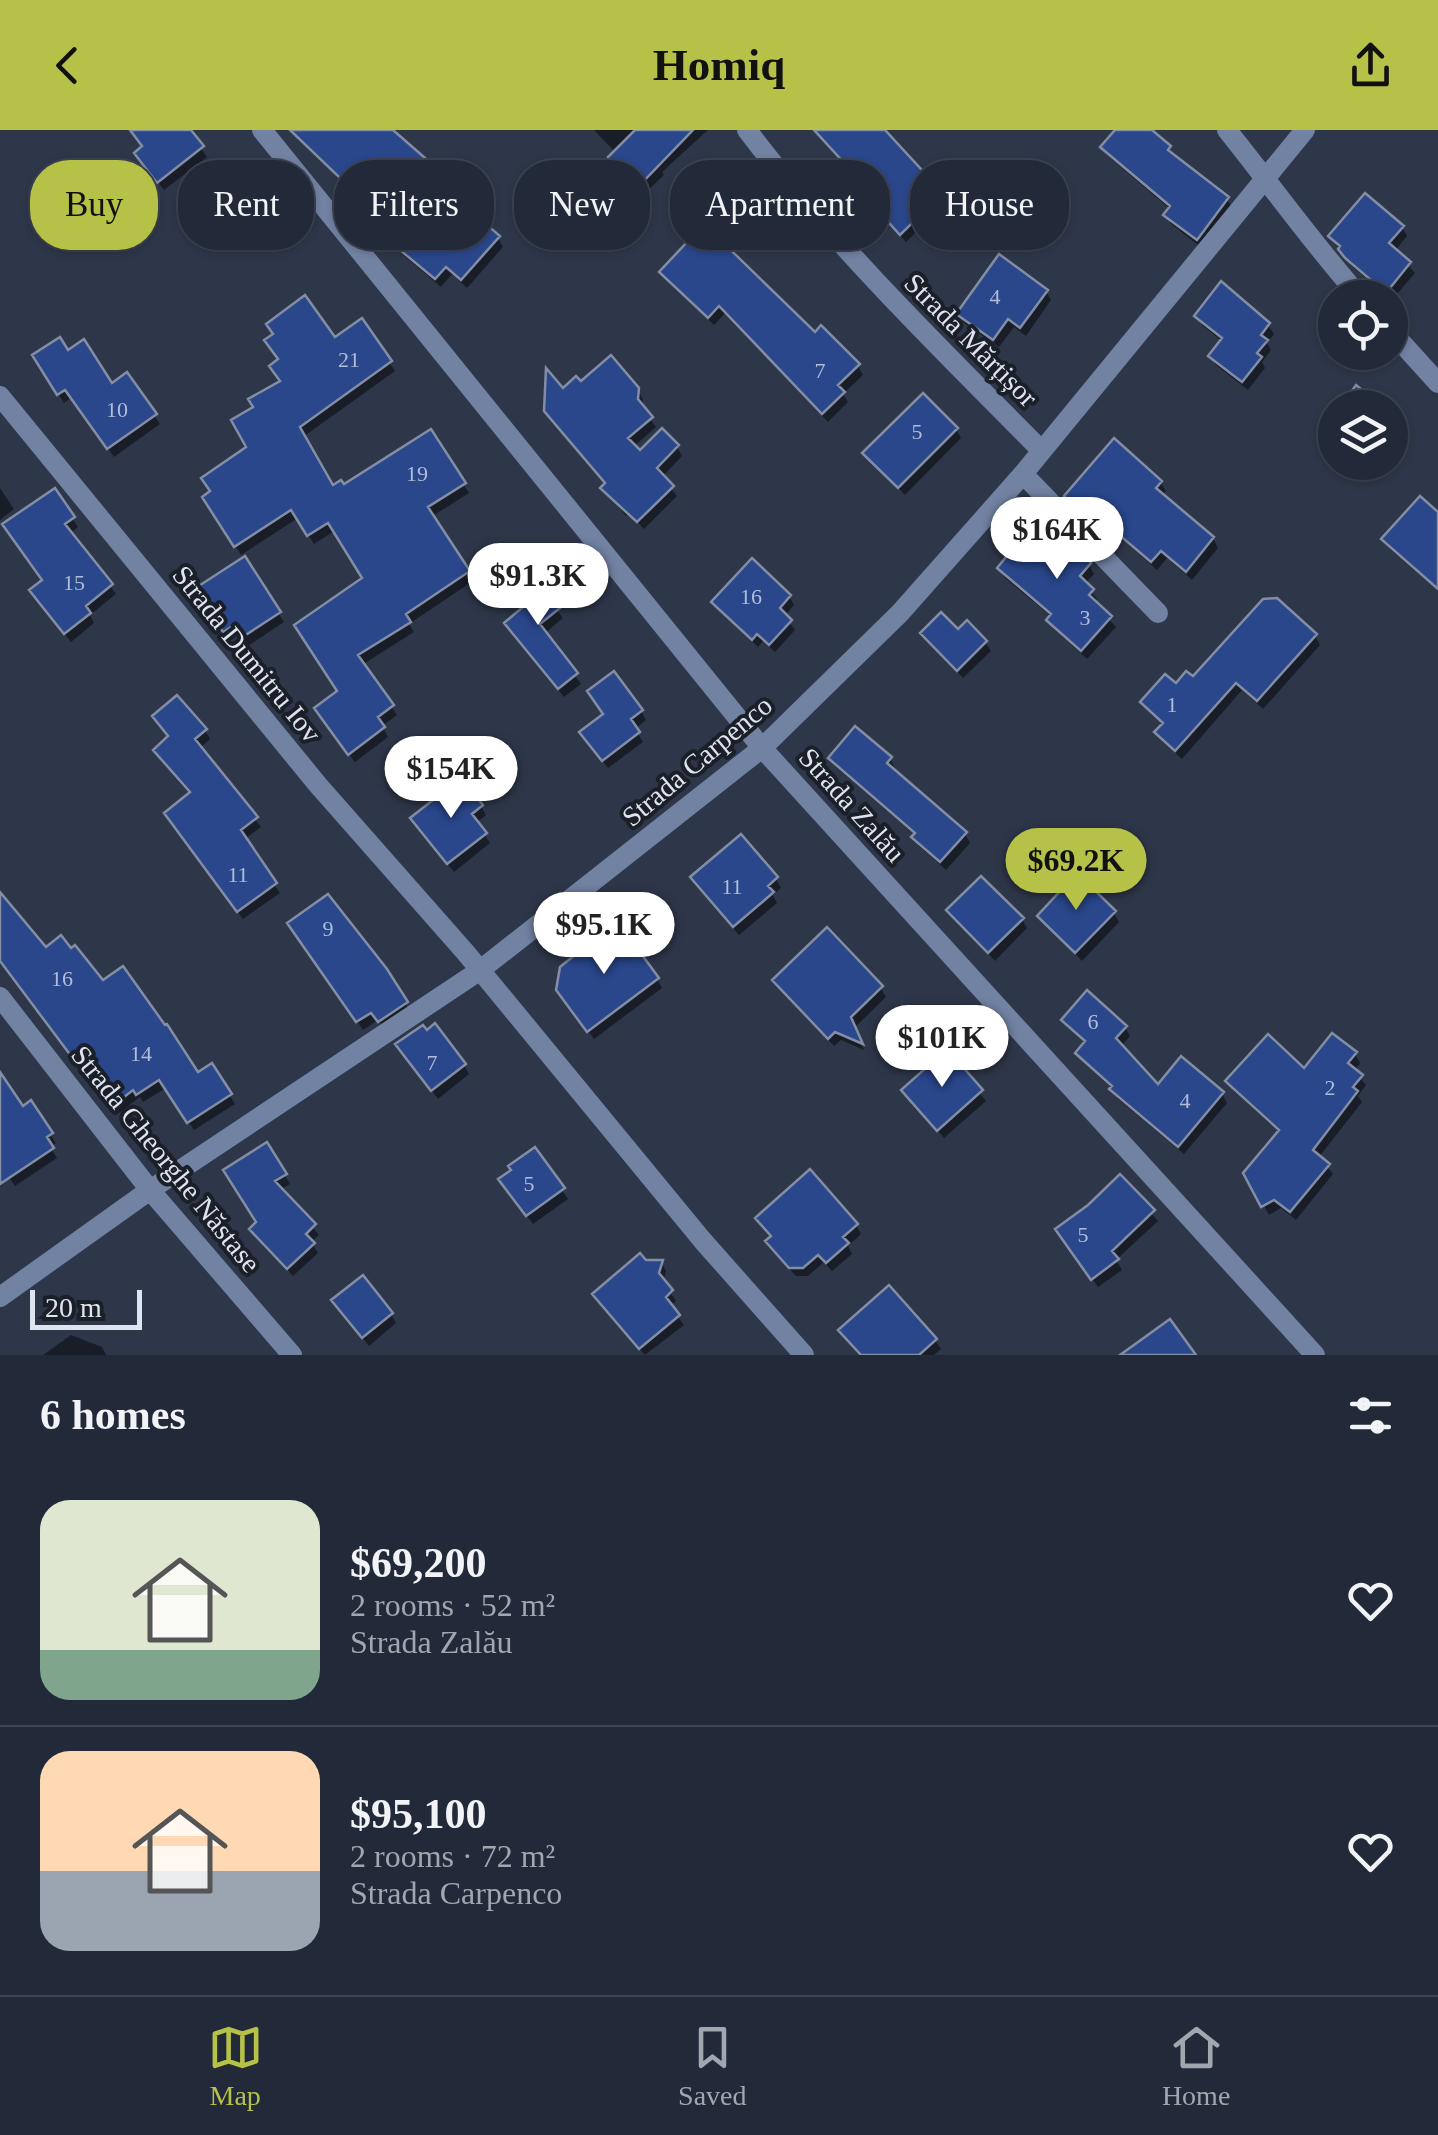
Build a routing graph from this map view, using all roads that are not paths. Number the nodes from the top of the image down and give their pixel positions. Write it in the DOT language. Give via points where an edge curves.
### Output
graph roads {
  1 [pos="262,130"];
  2 [pos="747,130"];
  3 [pos="1227,130"];
  4 [pos="1305,130"];
  5 [pos="1267,179"];
  6 [pos="1345,280"];
  7 [pos="1408,350"];
  8 [pos="1438,383"];
  9 [pos="0,396"];
  10 [pos="1041,450"];
  11 [pos="1022,474"];
  12 [pos="1158,614"];
  13 [pos="762,748"];
  14 [pos="479,971"];
  15 [pos="0,997"];
  16 [pos="150,1190"];
  17 [pos="0,1297"];
  18 [pos="292,1355"];
  19 [pos="804,1355"];
  20 [pos="1315,1355"];
  1 -- 13 [label="street, Strada Zalău"];
  2 -- 10 [label="street, Strada Mărțișor" via="877,285"];
  3 -- 5 [label="street"];
  4 -- 5 [label="street, Strada Carpenco"];
  5 -- 6 [label="street"];
  5 -- 10 [label="street, Strada Carpenco"];
  7 -- 8 [label="street"];
  9 -- 14 [label="street, Strada Dumitru Iov"];
  10 -- 11 [label="street, Strada Carpenco"];
  11 -- 12 [label="street"];
  11 -- 13 [label="street, Strada Carpenco" via="900,613"];
  13 -- 14 [label="street, Strada Carpenco"];
  13 -- 20 [label="street, Strada Zalău"];
  14 -- 16 [label="street, Strada Carpenco"];
  14 -- 19 [label="street, Strada Dumitru Iov"];
  15 -- 16 [label="street, Strada Gheorghe Năstase"];
  16 -- 17 [label="street, Strada Carpenco"];
  16 -- 18 [label="street, Strada Gheorghe Năstase"];
}
